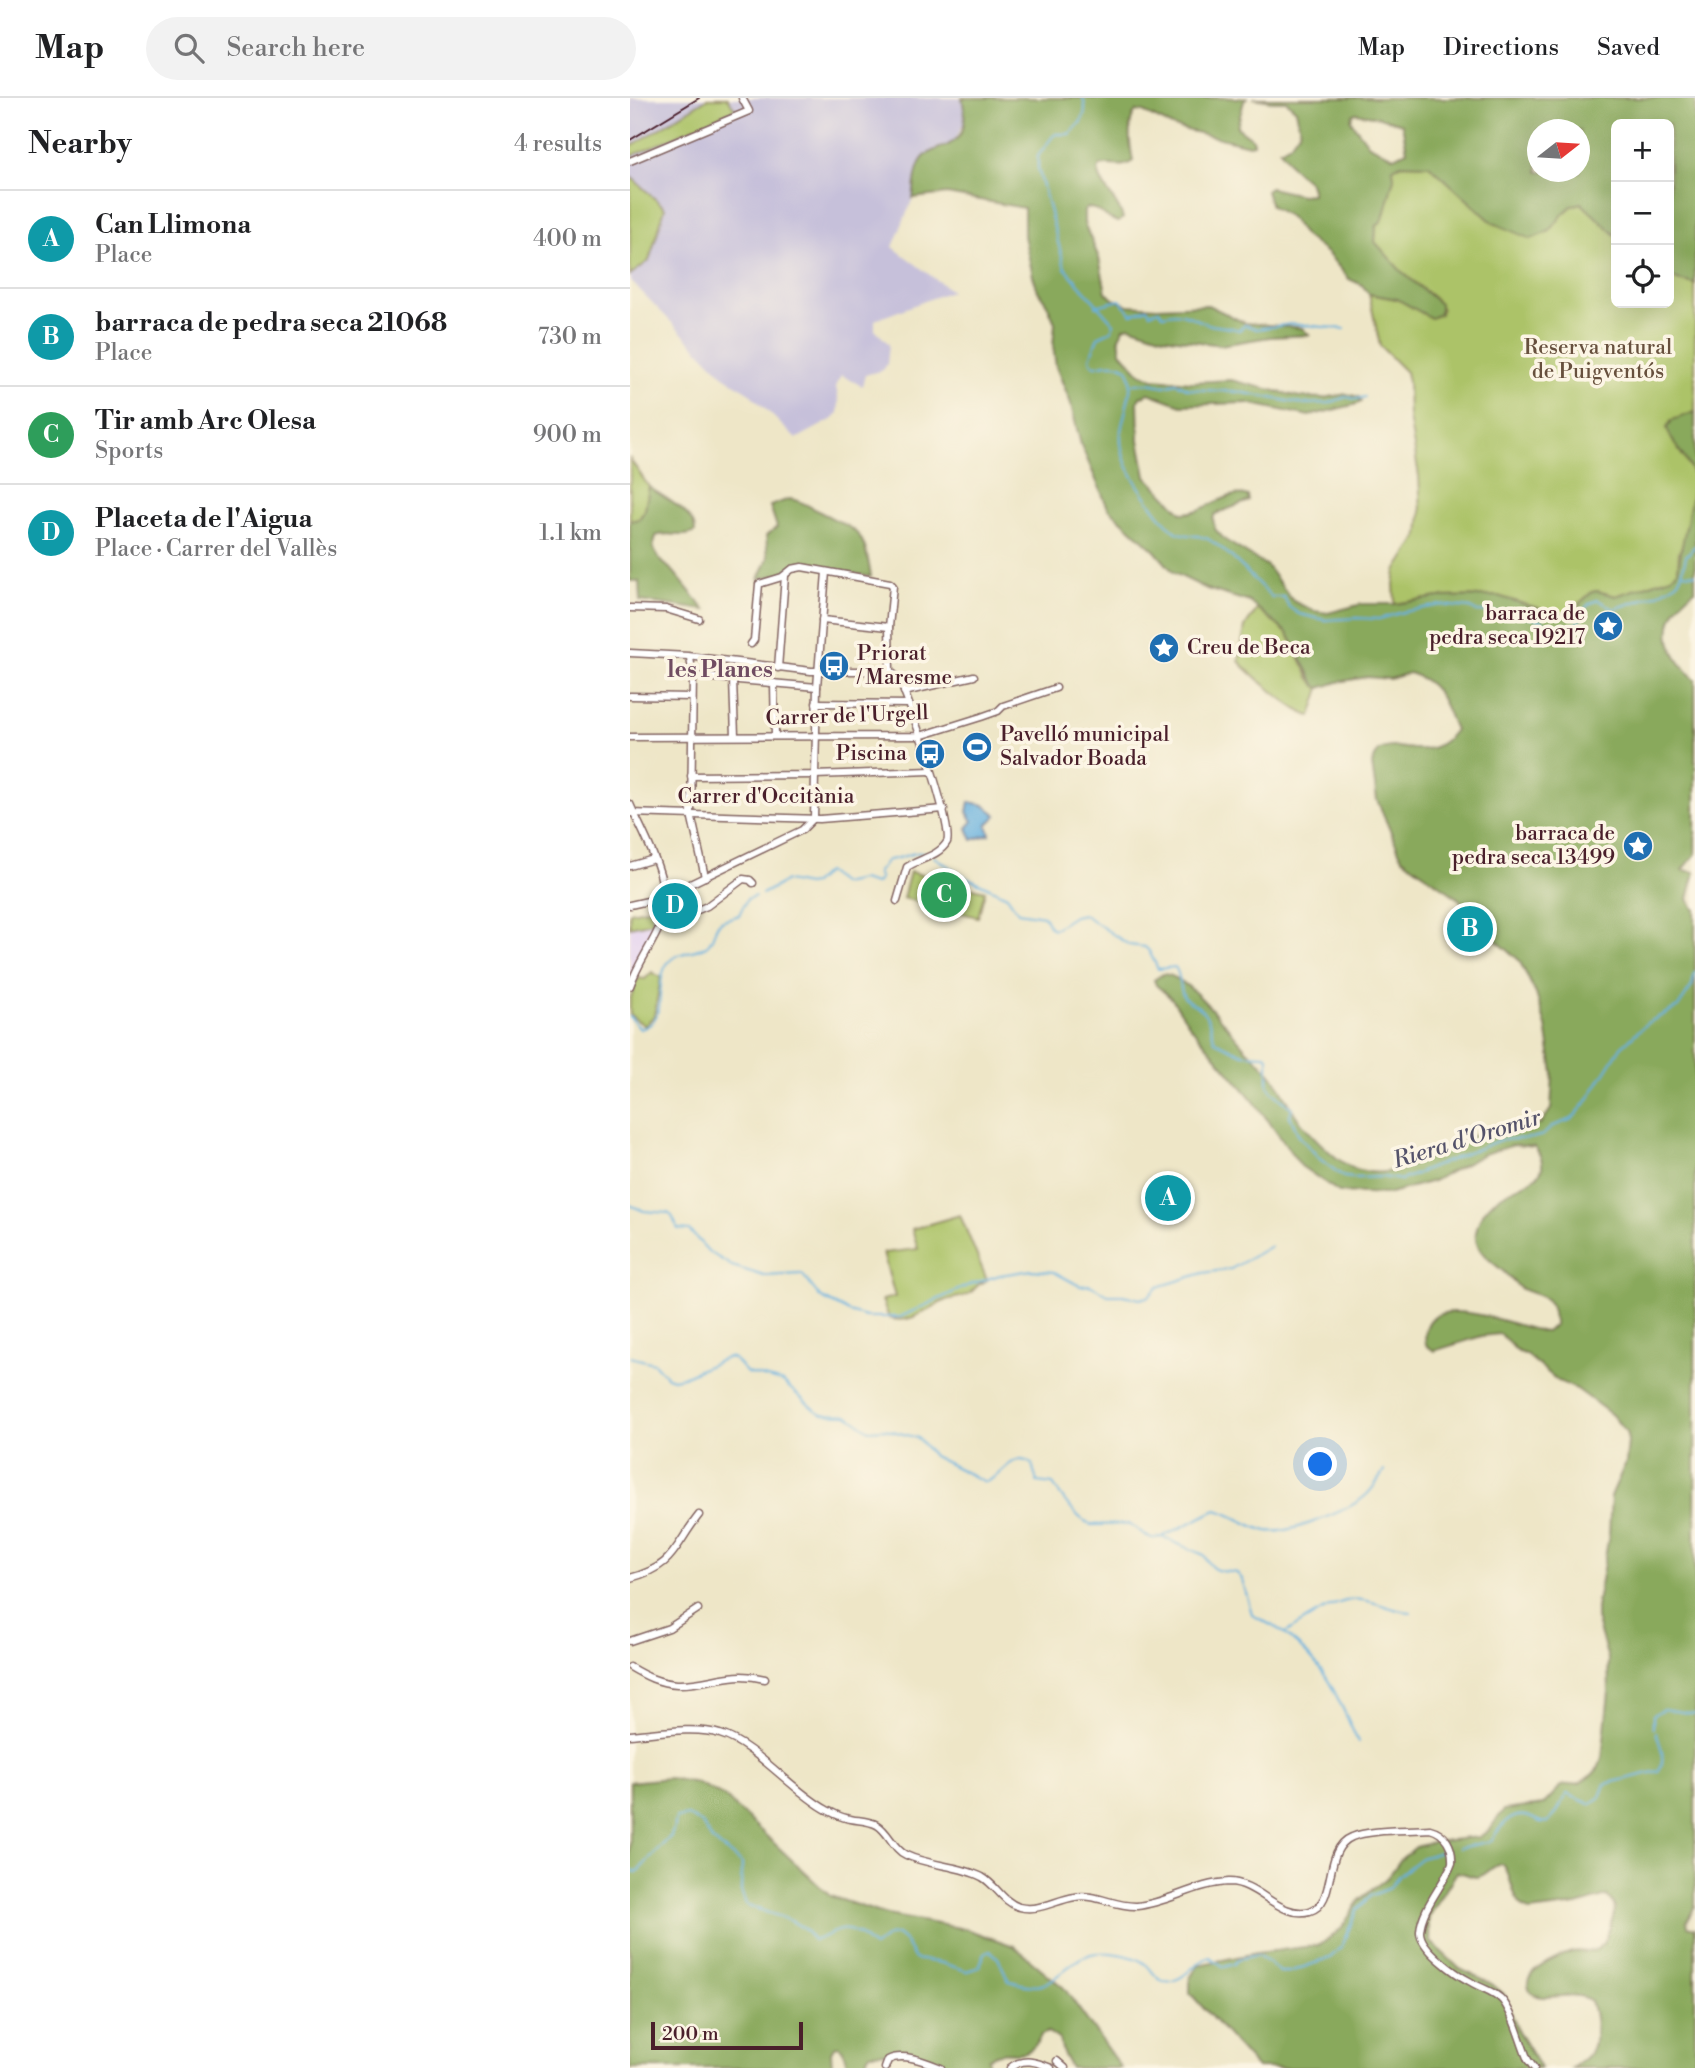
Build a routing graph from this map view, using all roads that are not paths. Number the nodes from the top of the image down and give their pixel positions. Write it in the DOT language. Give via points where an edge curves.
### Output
graph roads {
  1 [pos="742,98"];
  2 [pos="630,162"];
  3 [pos="826,572"];
  4 [pos="785,576"];
  5 [pos="630,608"];
  6 [pos="699,619"];
  7 [pos="822,620"];
  8 [pos="889,627"];
  9 [pos="751,644"];
  10 [pos="630,653"];
  11 [pos="691,657"];
  12 [pos="778,668"];
  13 [pos="818,671"];
  14 [pos="890,671"];
  15 [pos="693,676"];
  16 [pos="974,676"];
  17 [pos="733,680"];
  18 [pos="774,683"];
  19 [pos="817,687"];
  20 [pos="1056,688"];
  21 [pos="904,692"];
  22 [pos="630,696"];
  23 [pos="692,697"];
  24 [pos="816,703"];
  25 [pos="908,704"];
  26 [pos="735,736"];
  27 [pos="775,736"];
  28 [pos="815,736"];
  29 [pos="919,736"];
  30 [pos="630,737"];
  31 [pos="691,737"];
  32 [pos="931,771"];
  33 [pos="814,775"];
  34 [pos="691,776"];
  35 [pos="630,804"];
  36 [pos="944,809"];
  37 [pos="632,813"];
  38 [pos="691,814"];
  39 [pos="814,818"];
  40 [pos="654,859"];
  41 [pos="630,866"];
  42 [pos="705,877"];
  43 [pos="753,883"];
  44 [pos="665,896"];
  45 [pos="897,901"];
  46 [pos="630,905"];
  47 [pos="659,927"];
  48 [pos="630,986"];
  49 [pos="699,1515"];
  50 [pos="630,1578"];
  51 [pos="698,1609"];
  52 [pos="630,1641"];
  53 [pos="630,1667"];
  54 [pos="765,1679"];
  55 [pos="630,1735"];
  56 [pos="1057,2061"];
  57 [pos="885,2068"];
  58 [pos="941,2068"];
  59 [pos="1010,2068"];
  60 [pos="1051,2068"];
  61 [pos="1065,2068"];
  62 [pos="1534,2068"];
  1 -- 2 [label="street" via="749,111"];
  3 -- 4 [label="street" via="799,567"];
  3 -- 7 [label="street"];
  3 -- 8 [label="street" via="893,586"];
  4 -- 9 [label="street" via="759,584"];
  4 -- 12 [label="street"];
  5 -- 6 [label="street" via="666,609"];
  7 -- 8 [label="street"];
  7 -- 13 [label="street"];
  8 -- 14 [label="street"];
  10 -- 11 [label="street"];
  11 -- 12 [label="street"];
  11 -- 15 [label="street"];
  12 -- 13 [label="street"];
  13 -- 14 [label="street"];
  13 -- 19 [label="street"];
  14 -- 21 [label="street"];
  15 -- 17 [label="street"];
  15 -- 23 [label="street"];
  16 -- 21 [label="street"];
  17 -- 18 [label="street"];
  17 -- 26 [label="street"];
  18 -- 19 [label="street"];
  18 -- 27 [label="street"];
  19 -- 24 [label="street"];
  20 -- 29 [label="street, Carrer de l'Urgell"];
  21 -- 25 [label="street"];
  22 -- 23 [label="street"];
  23 -- 31 [label="street"];
  24 -- 25 [label="street"];
  24 -- 28 [label="street"];
  25 -- 29 [label="street"];
  26 -- 27 [label="street, Carrer de l'Urgell"];
  26 -- 31 [label="street, Carrer de l'Urgell"];
  27 -- 28 [label="street, Carrer de l'Urgell"];
  28 -- 29 [label="street, Carrer de l'Urgell"];
  28 -- 33 [label="street"];
  29 -- 32 [label="street"];
  30 -- 31 [label="street, Carrer de l'Urgell"];
  31 -- 34 [label="street"];
  32 -- 33 [label="street"];
  32 -- 36 [label="street"];
  33 -- 34 [label="street"];
  33 -- 39 [label="street"];
  34 -- 38 [label="street"];
  35 -- 37 [label="street"];
  36 -- 39 [label="street, Carrer d'Occitània"];
  36 -- 45 [label="street" via="948,839 928,858 907,867"];
  37 -- 38 [label="street, Carrer d'Occitània"];
  37 -- 40 [label="street"];
  38 -- 39 [label="street, Carrer d'Occitània"];
  38 -- 42 [label="street"];
  39 -- 42 [label="street" via="802,830"];
  40 -- 41 [label="street"];
  40 -- 44 [label="street"];
  42 -- 44 [label="street"];
  43 -- 47 [label="street" via="743,879 707,906"];
  44 -- 46 [label="street"];
  44 -- 47 [label="street"];
  47 -- 48 [label="street"];
  49 -- 50 [label="street" via="669,1559 652,1572"];
  51 -- 52 [label="street" via="669,1628"];
  53 -- 54 [label="street" via="672,1683 736,1674"];
  55 -- 62 [label="street" via="708,1732 731,1738 825,1809 846,1819 874,1823 904,1854 980,1876 1021,1907 1040,1908 1076,1896 1137,1906 1224,1882 1242,1882 1283,1908 1306,1912 1320,1905 1335,1857 1350,1837 1440,1831 1449,1844 1452,1863 1425,1914 1421,1939 1455,1972 1503,2001"];
  56 -- 61 [label="street"];
  57 -- 58 [label="street" via="889,2059 898,2057"];
  59 -- 60 [label="street" via="1024,2062"];
}
